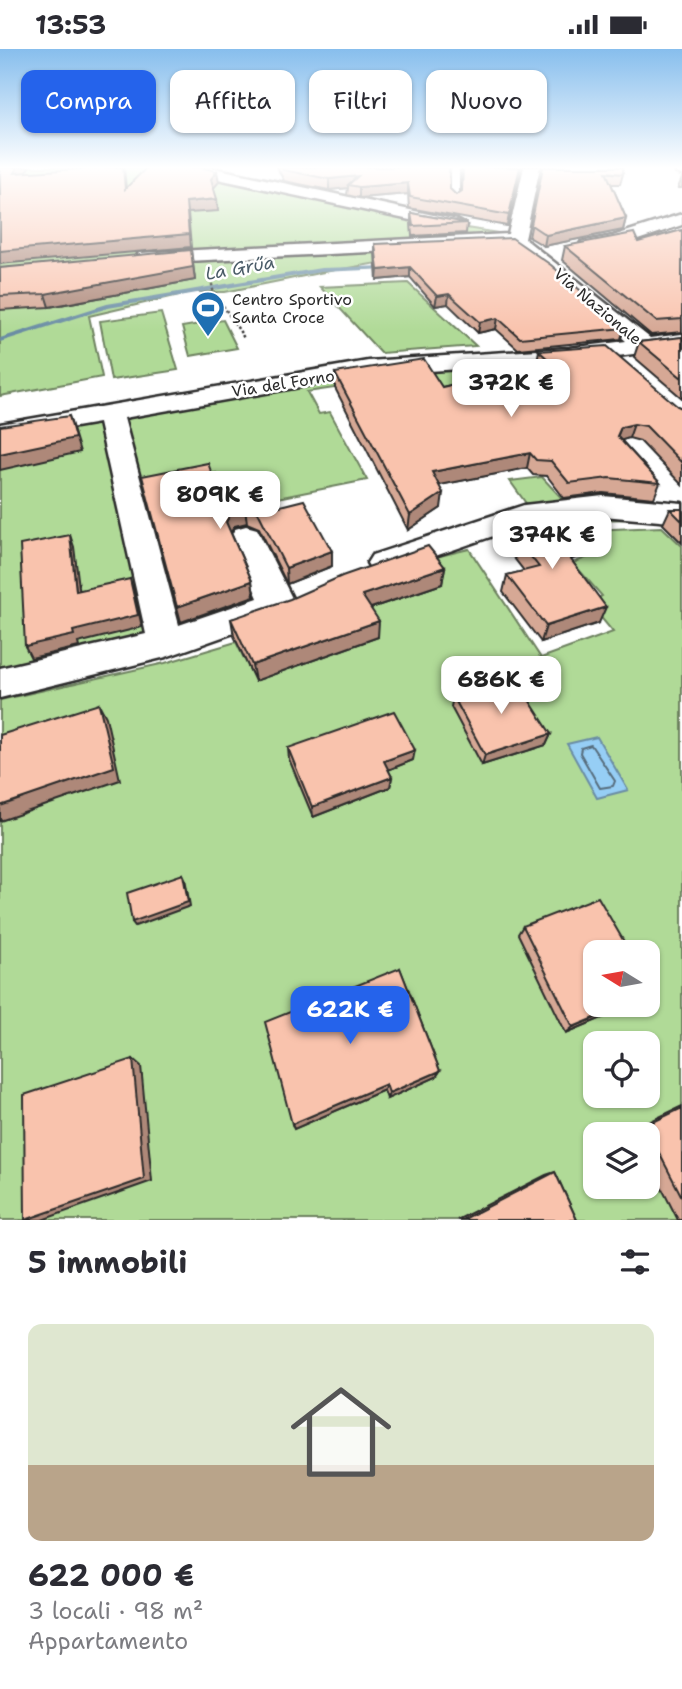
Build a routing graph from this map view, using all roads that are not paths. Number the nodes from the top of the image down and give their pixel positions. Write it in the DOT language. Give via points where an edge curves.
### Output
graph roads {
  1 [pos="441,222"];
  2 [pos="459,222"];
  3 [pos="520,222"];
  4 [pos="674,222"];
  5 [pos="461,226"];
  6 [pos="516,239"];
  7 [pos="538,256"];
  8 [pos="125,259"];
  9 [pos="682,341"];
  10 [pos="647,347"];
  11 [pos="610,351"];
  12 [pos="631,369"];
  13 [pos="110,413"];
  14 [pos="0,432"];
  15 [pos="676,503"];
  16 [pos="246,536"];
  17 [pos="354,573"];
  18 [pos="166,643"];
  19 [pos="0,683"];
  1 -- 5 [label="street, Via Nazionale"];
  2 -- 5 [label="street"];
  3 -- 6 [label="street"];
  4 -- 7 [label="street" via="616,241"];
  5 -- 6 [label="street, Via Nazionale" via="499,231"];
  6 -- 7 [label="street, Via Nazionale"];
  6 -- 8 [label="street"];
  7 -- 10 [label="street, Via Nazionale"];
  9 -- 10 [label="street, Via del Forno"];
  10 -- 11 [label="street, Via del Forno"];
  11 -- 12 [label="street"];
  11 -- 13 [label="street, Via del Forno" via="368,368"];
  13 -- 14 [label="street, Via del Forno"];
  13 -- 18 [label="street"];
  15 -- 17 [label="street" via="536,513"];
  16 -- 18 [label="street" via="290,599"];
  18 -- 19 [label="street"];
}
